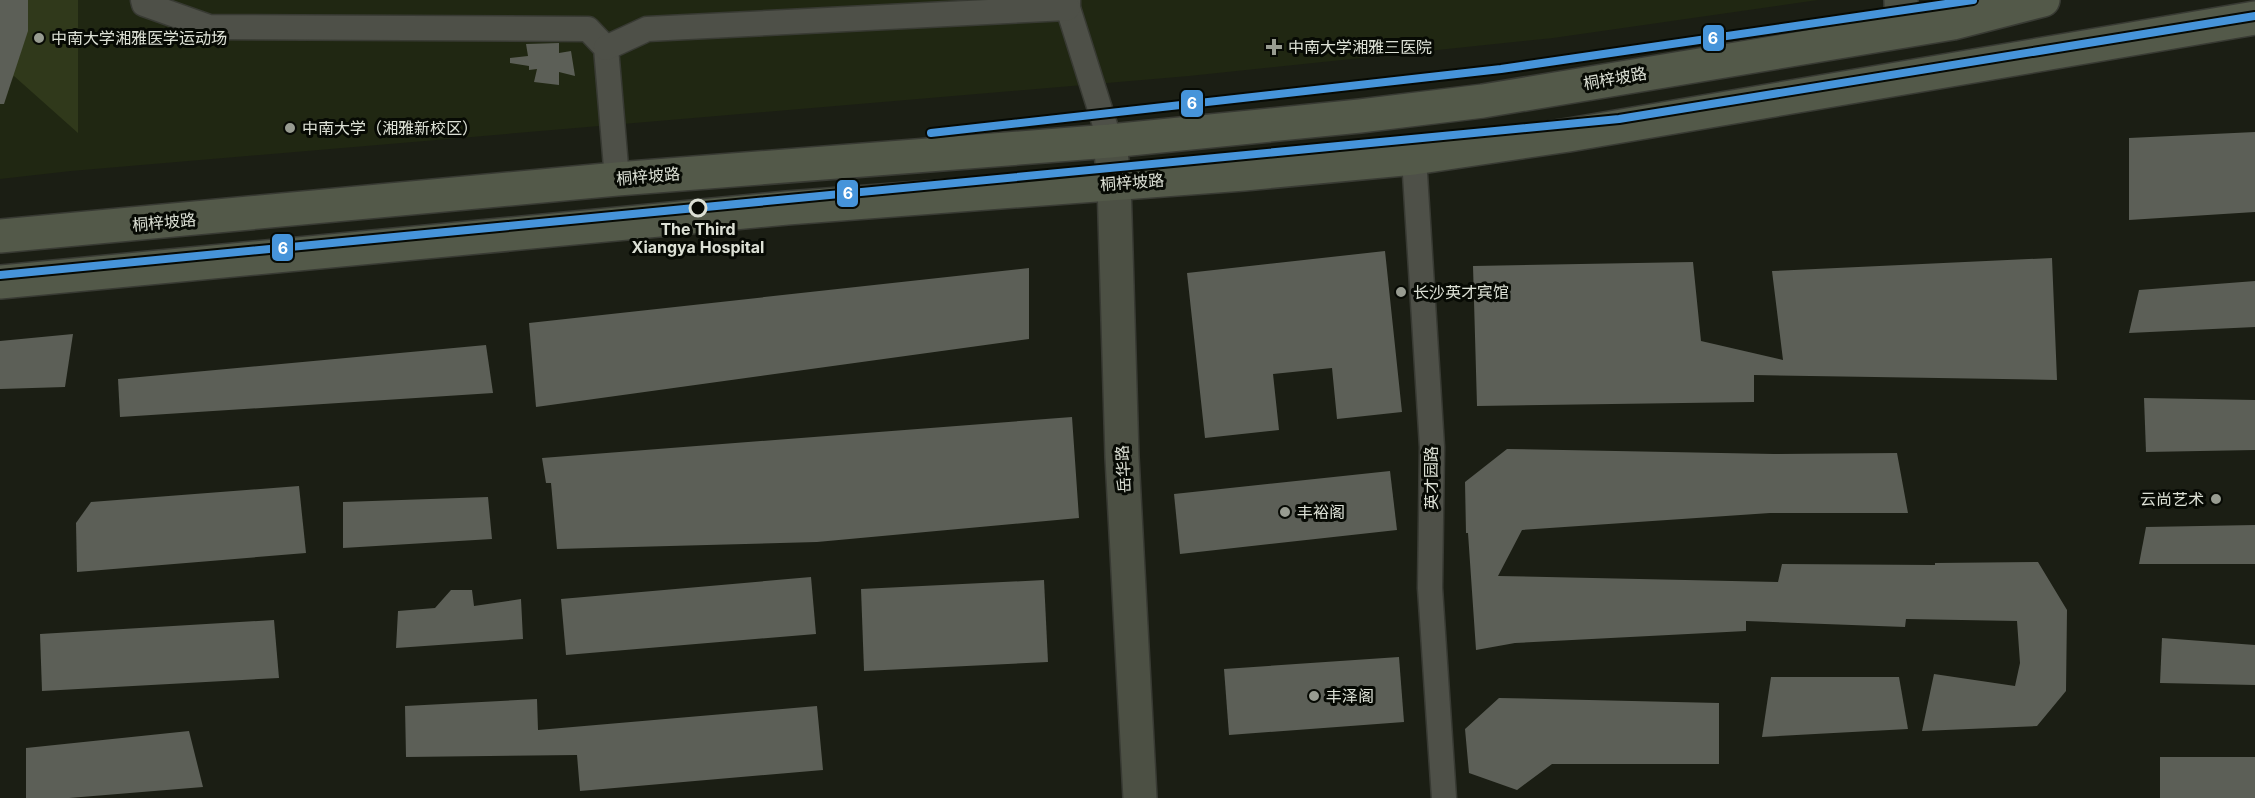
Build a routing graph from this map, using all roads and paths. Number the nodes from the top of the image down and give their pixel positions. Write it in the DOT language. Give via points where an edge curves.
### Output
graph roads {
  1 [pos="143,0"];
  2 [pos="2043,0"];
  3 [pos="1068,4"];
  4 [pos="1901,16"];
  5 [pos="2255,18"];
  6 [pos="606,48"];
  7 [pos="1110,141"];
  8 [pos="1414,158"];
  9 [pos="616,179"];
  10 [pos="1114,183"];
  11 [pos="0,236"];
  12 [pos="0,282"];
  13 [pos="1140,798"];
  14 [pos="1444,798"];
  1 -- 6 [label="street" via="144,4 209,27 588,29"];
  2 -- 4 [label="main road, 桐梓坡路" via="1953,23"];
  3 -- 6 [label="street" via="647,29"];
  3 -- 7 [label="street"];
  4 -- 7 [label="main road, 桐梓坡路" via="1483,101"];
  5 -- 8 [label="main road, 桐梓坡路"];
  6 -- 9 [label="street"];
  7 -- 9 [label="main road, 桐梓坡路"];
  7 -- 10 [label="street, 岳华路"];
  8 -- 10 [label="main road, 桐梓坡路"];
  8 -- 14 [label="street, 英才园路" via="1432,447 1430,588"];
  9 -- 11 [label="main road, 桐梓坡路"];
  10 -- 12 [label="main road, 桐梓坡路" via="787,208"];
  10 -- 13 [label="street, 岳华路" via="1122,457"];
}
